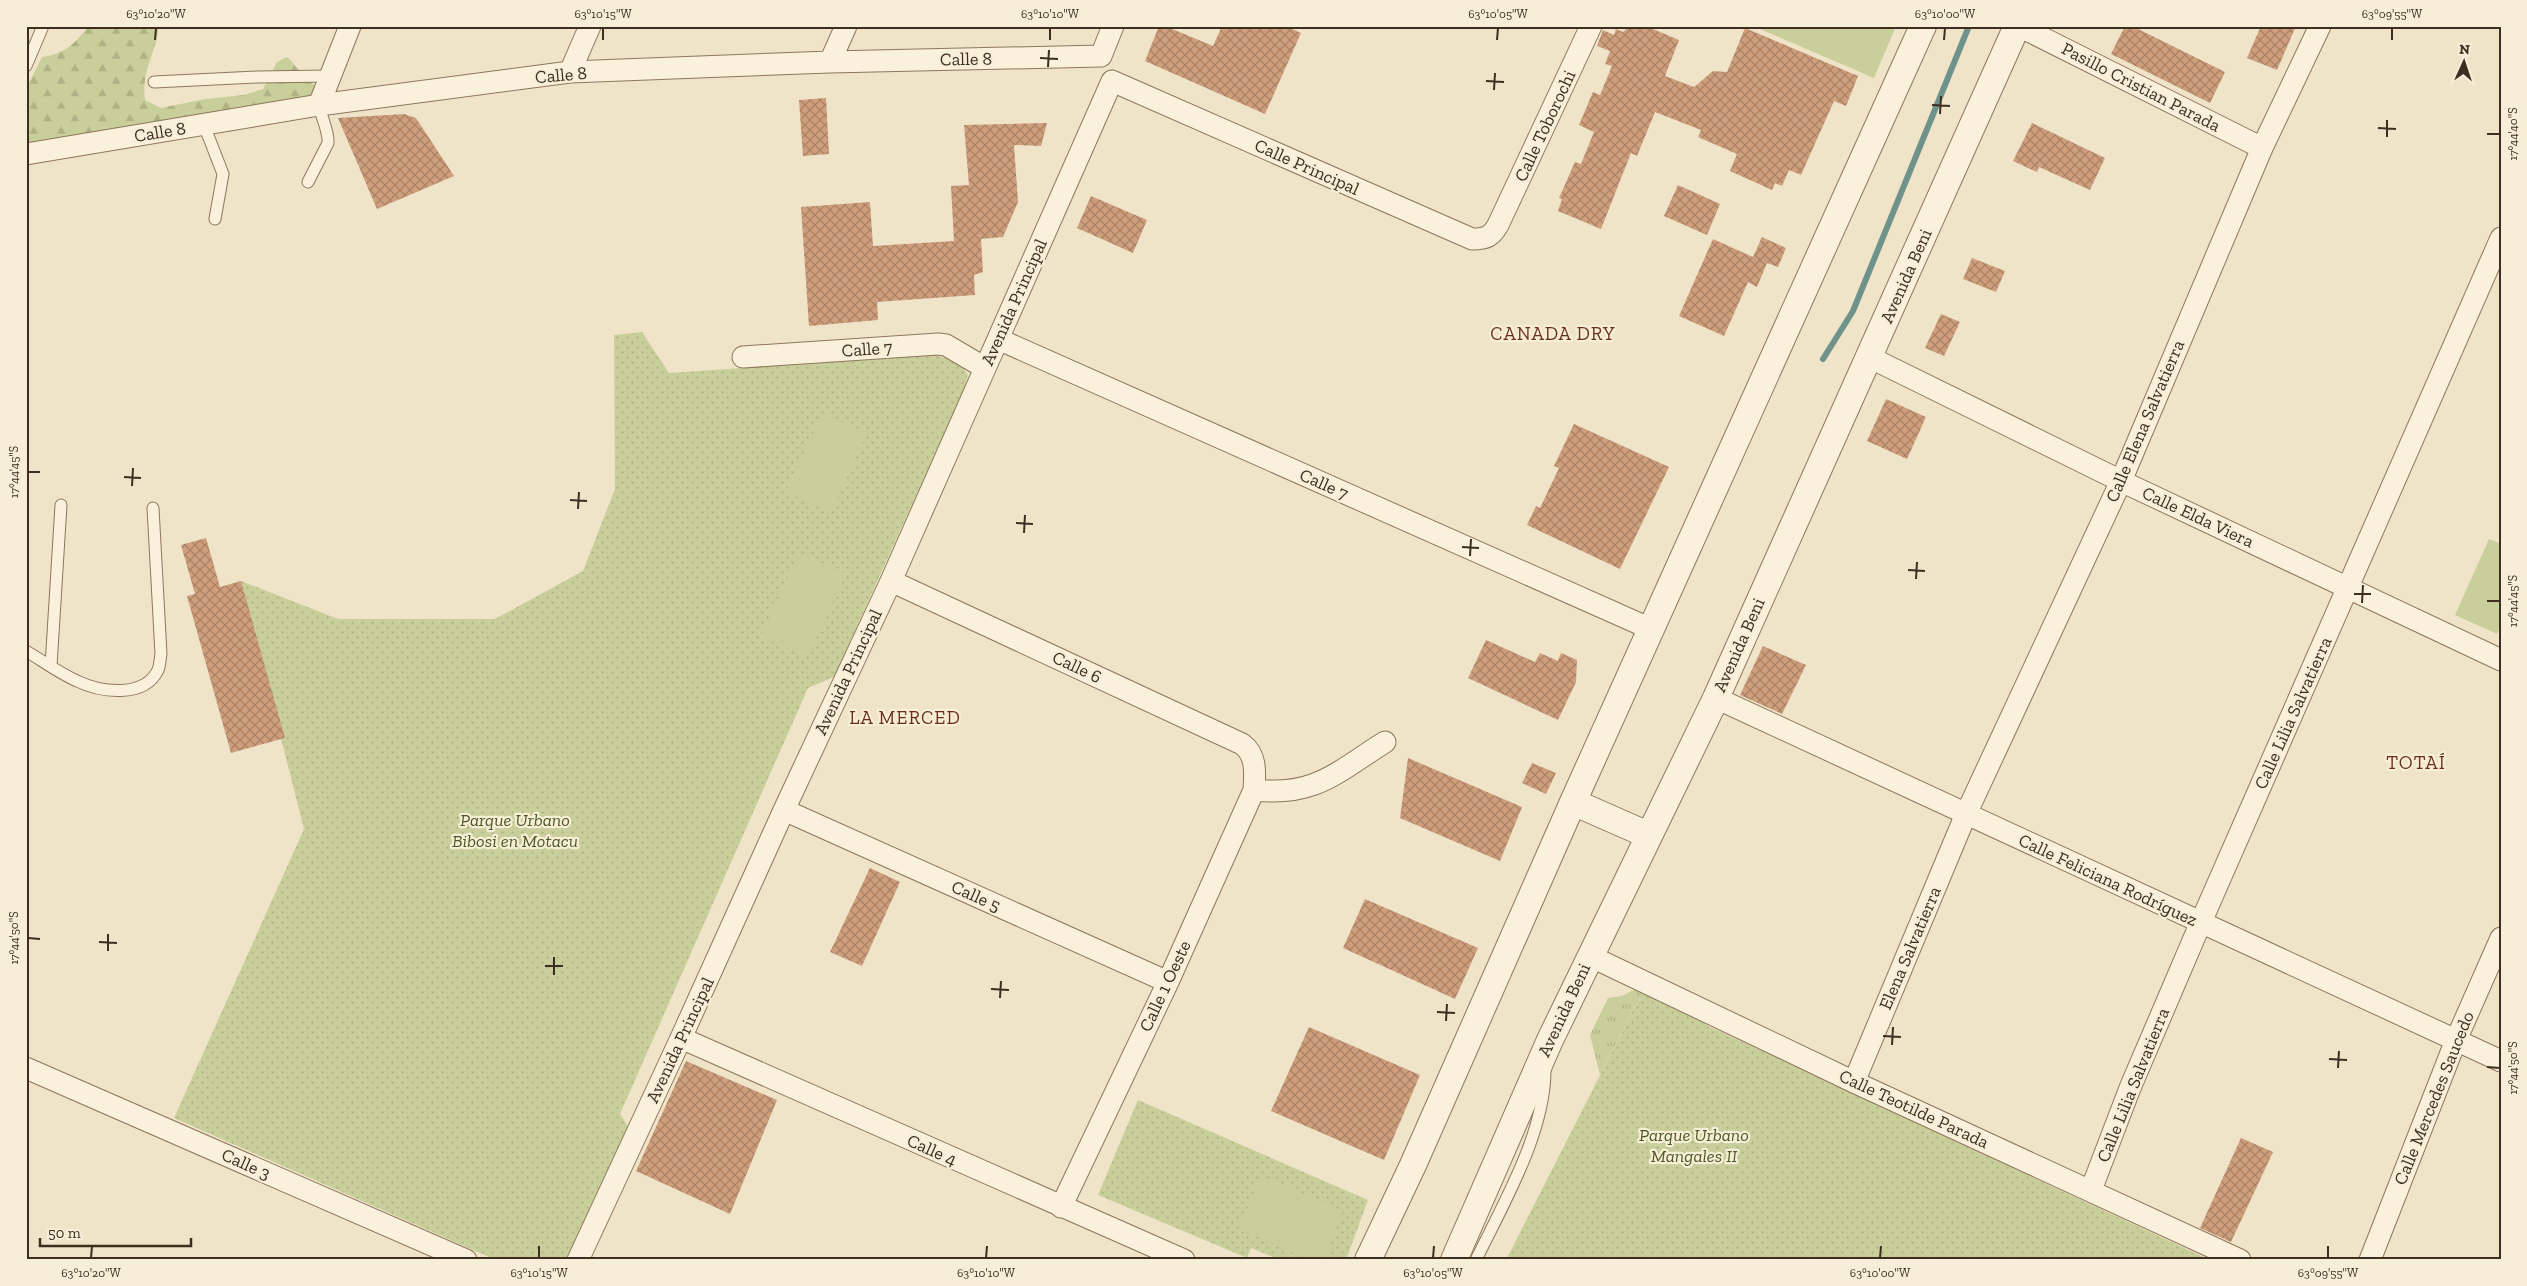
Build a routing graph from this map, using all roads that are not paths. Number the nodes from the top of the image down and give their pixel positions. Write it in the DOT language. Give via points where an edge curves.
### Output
graph roads {
  1 [pos="43,26"];
  2 [pos="350,26"];
  3 [pos="590,26"];
  4 [pos="846,26"];
  5 [pos="1113,26"];
  6 [pos="1592,26"];
  7 [pos="1923,26"];
  8 [pos="2018,26"];
  9 [pos="2320,26"];
  10 [pos="1101,56"];
  11 [pos="830,62"];
  12 [pos="26,66"];
  13 [pos="570,72"];
  14 [pos="330,76"];
  15 [pos="1112,81"];
  16 [pos="154,82"];
  17 [pos="319,105"];
  18 [pos="204,124"];
  19 [pos="2262,148"];
  20 [pos="26,154"];
  21 [pos="308,182"];
  22 [pos="215,219"];
  23 [pos="1498,225"];
  24 [pos="2501,238"];
  25 [pos="998,339"];
  26 [pos="1869,357"];
  27 [pos="744,358"];
  28 [pos="985,368"];
  29 [pos="2121,481"];
  30 [pos="61,504"];
  31 [pos="153,508"];
  32 [pos="891,581"];
  33 [pos="2347,588"];
  34 [pos="1651,629"];
  35 [pos="26,651"];
  36 [pos="2501,660"];
  37 [pos="51,666"];
  38 [pos="1716,698"];
  39 [pos="1386,742"];
  40 [pos="1254,761"];
  41 [pos="1254,790"];
  42 [pos="1573,802"];
  43 [pos="784,810"];
  44 [pos="1966,814"];
  45 [pos="1648,835"];
  46 [pos="2201,922"];
  47 [pos="2501,938"];
  48 [pos="1590,956"];
  49 [pos="1168,982"];
  50 [pos="681,1038"];
  51 [pos="2456,1040"];
  52 [pos="1545,1050"];
  53 [pos="2501,1061"];
  54 [pos="26,1068"];
  55 [pos="1854,1082"];
  56 [pos="2091,1190"];
  57 [pos="1061,1207"];
  58 [pos="1179,1259"];
  59 [pos="466,1260"];
  60 [pos="578,1260"];
  61 [pos="1368,1260"];
  62 [pos="1454,1260"];
  63 [pos="1476,1260"];
  64 [pos="2240,1260"];
  65 [pos="2370,1260"];
  1 -- 12 [label="lane"];
  2 -- 14 [label="street"];
  3 -- 13 [label="street"];
  4 -- 11 [label="street"];
  5 -- 10 [label="street"];
  6 -- 23 [label="street, Calle Toborochi"];
  7 -- 34 [label="street"];
  8 -- 19 [label="street, Pasillo Cristian Parada"];
  8 -- 26 [label="street, Avenida Beni"];
  9 -- 19 [label="street, Calle Elena Salvatierra"];
  10 -- 11 [label="street, Calle 8"];
  10 -- 15 [label="street"];
  11 -- 13 [label="street, Calle 8"];
  13 -- 17 [label="street, Calle 8"];
  14 -- 16 [label="lane"];
  14 -- 17 [label="street"];
  15 -- 23 [label="street, Calle Principal" via="1472,239 1492,235"];
  15 -- 25 [label="street, Avenida Principal"];
  17 -- 18 [label="street, Calle 8"];
  17 -- 21 [label="lane" via="328,143"];
  18 -- 20 [label="street, Calle 8"];
  18 -- 22 [label="lane" via="223,174"];
  19 -- 29 [label="street, Calle Elena Salvatierra"];
  24 -- 33 [label="street, Calle Lilia Salvatierra"];
  25 -- 28 [label="street, Avenida Principal"];
  25 -- 34 [label="street, Calle 7"];
  26 -- 29 [label="street, Calle Elda Viera"];
  26 -- 38 [label="street, Avenida Beni"];
  27 -- 28 [label="street, Calle 7" via="938,344 946,345"];
  28 -- 32 [label="street, Avenida Principal"];
  29 -- 33 [label="street, Calle Elda Viera"];
  29 -- 44 [label="street, Calle Elena Salvatierra"];
  30 -- 37 [label="lane"];
  31 -- 37 [label="lane" via="161,654 157,670 147,682 133,689 112,691 77,682"];
  32 -- 40 [label="street, Calle 6" via="1242,744 1250,749"];
  32 -- 43 [label="street, Avenida Principal"];
  33 -- 36 [label="street, Calle Elda Viera"];
  33 -- 46 [label="street, Calle Lilia Salvatierra"];
  34 -- 42 [label="street"];
  35 -- 37 [label="lane"];
  38 -- 44 [label="street, Calle Feliciana Rodríguez"];
  38 -- 45 [label="street, Avenida Beni"];
  39 -- 41 [label="street" via="1310,787 1275,792"];
  40 -- 41 [label="street, Calle 1 Oeste"];
  41 -- 49 [label="street, Calle 1 Oeste"];
  42 -- 45 [label="street"];
  42 -- 61 [label="street"];
  43 -- 49 [label="street, Calle 5"];
  43 -- 50 [label="street, Avenida Principal"];
  44 -- 46 [label="street, Calle Feliciana Rodríguez"];
  44 -- 55 [label="street, Elena Salvatierra"];
  45 -- 48 [label="street, Avenida Beni"];
  46 -- 51 [label="street, Calle Feliciana Rodríguez"];
  46 -- 56 [label="street, Calle Lilia Salvatierra" via="2130,1088"];
  47 -- 51 [label="street, Calle Mercedes Saucedo"];
  48 -- 52 [label="street, Avenida Beni"];
  48 -- 55 [label="street, Calle Teotilde Parada"];
  49 -- 57 [label="street, Calle 1 Oeste"];
  50 -- 57 [label="street, Calle 4"];
  50 -- 60 [label="street, Avenida Principal"];
  51 -- 53 [label="street, Calle Feliciana Rodríguez"];
  51 -- 65 [label="street, Calle Mercedes Saucedo"];
  52 -- 62 [label="street, Avenida Beni"];
  52 -- 63 [label="lane" via="1545,1088 1536,1128"];
  54 -- 59 [label="street, Calle 3"];
  55 -- 56 [label="street, Calle Teotilde Parada"];
  56 -- 64 [label="street, Calle Teotilde Parada"];
  57 -- 58 [label="street, Calle 4"];
}
